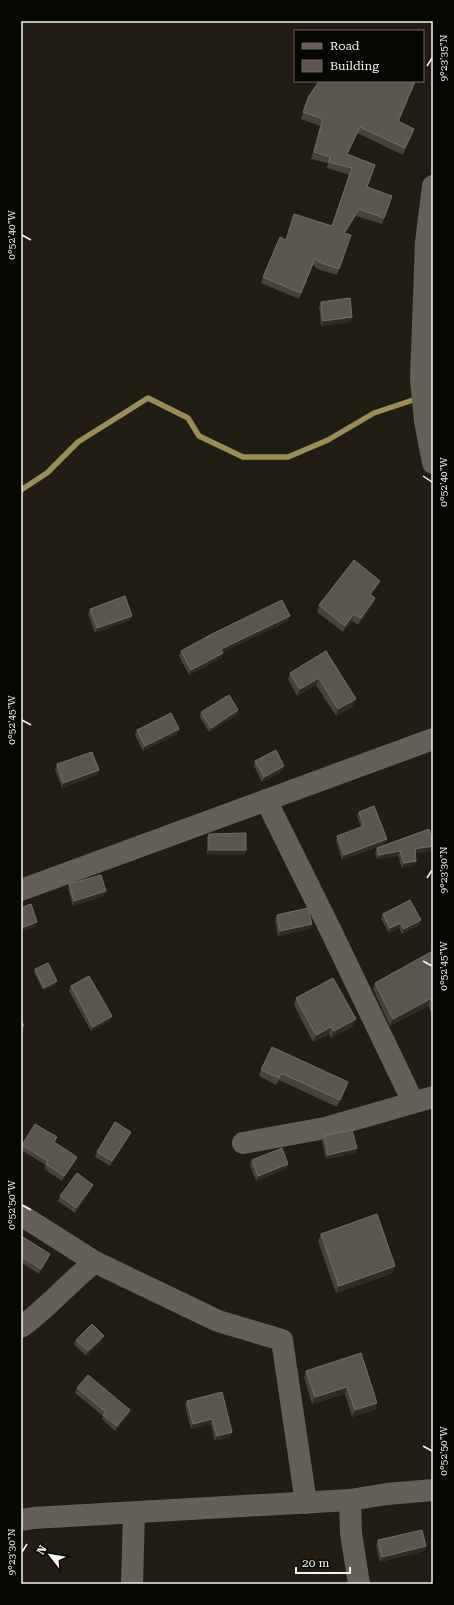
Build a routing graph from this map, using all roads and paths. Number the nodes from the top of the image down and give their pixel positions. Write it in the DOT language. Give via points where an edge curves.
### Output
graph roads {
  1 [pos="433,186"];
  2 [pos="430,244"];
  3 [pos="433,463"];
  4 [pos="433,739"];
  5 [pos="266,800"];
  6 [pos="21,890"];
  7 [pos="423,1099"];
  8 [pos="243,1143"];
  9 [pos="21,1215"];
  10 [pos="95,1262"];
  11 [pos="21,1328"];
  12 [pos="433,1490"];
  13 [pos="350,1500"];
  14 [pos="306,1503"];
  15 [pos="134,1512"];
  16 [pos="21,1520"];
  17 [pos="132,1584"];
  18 [pos="359,1584"];
  1 -- 2 [label="street"];
  2 -- 3 [label="street" via="420,380"];
  4 -- 5 [label="street"];
  5 -- 6 [label="street"];
  5 -- 7 [label="street" via="330,929"];
  7 -- 8 [label="street" via="325,1128"];
  9 -- 10 [label="street"];
  10 -- 11 [label="street"];
  10 -- 14 [label="street" via="218,1321 282,1340"];
  12 -- 13 [label="street"];
  13 -- 14 [label="street"];
  13 -- 18 [label="street" via="351,1533"];
  14 -- 15 [label="street"];
  15 -- 16 [label="street"];
  15 -- 17 [label="street"];
}
